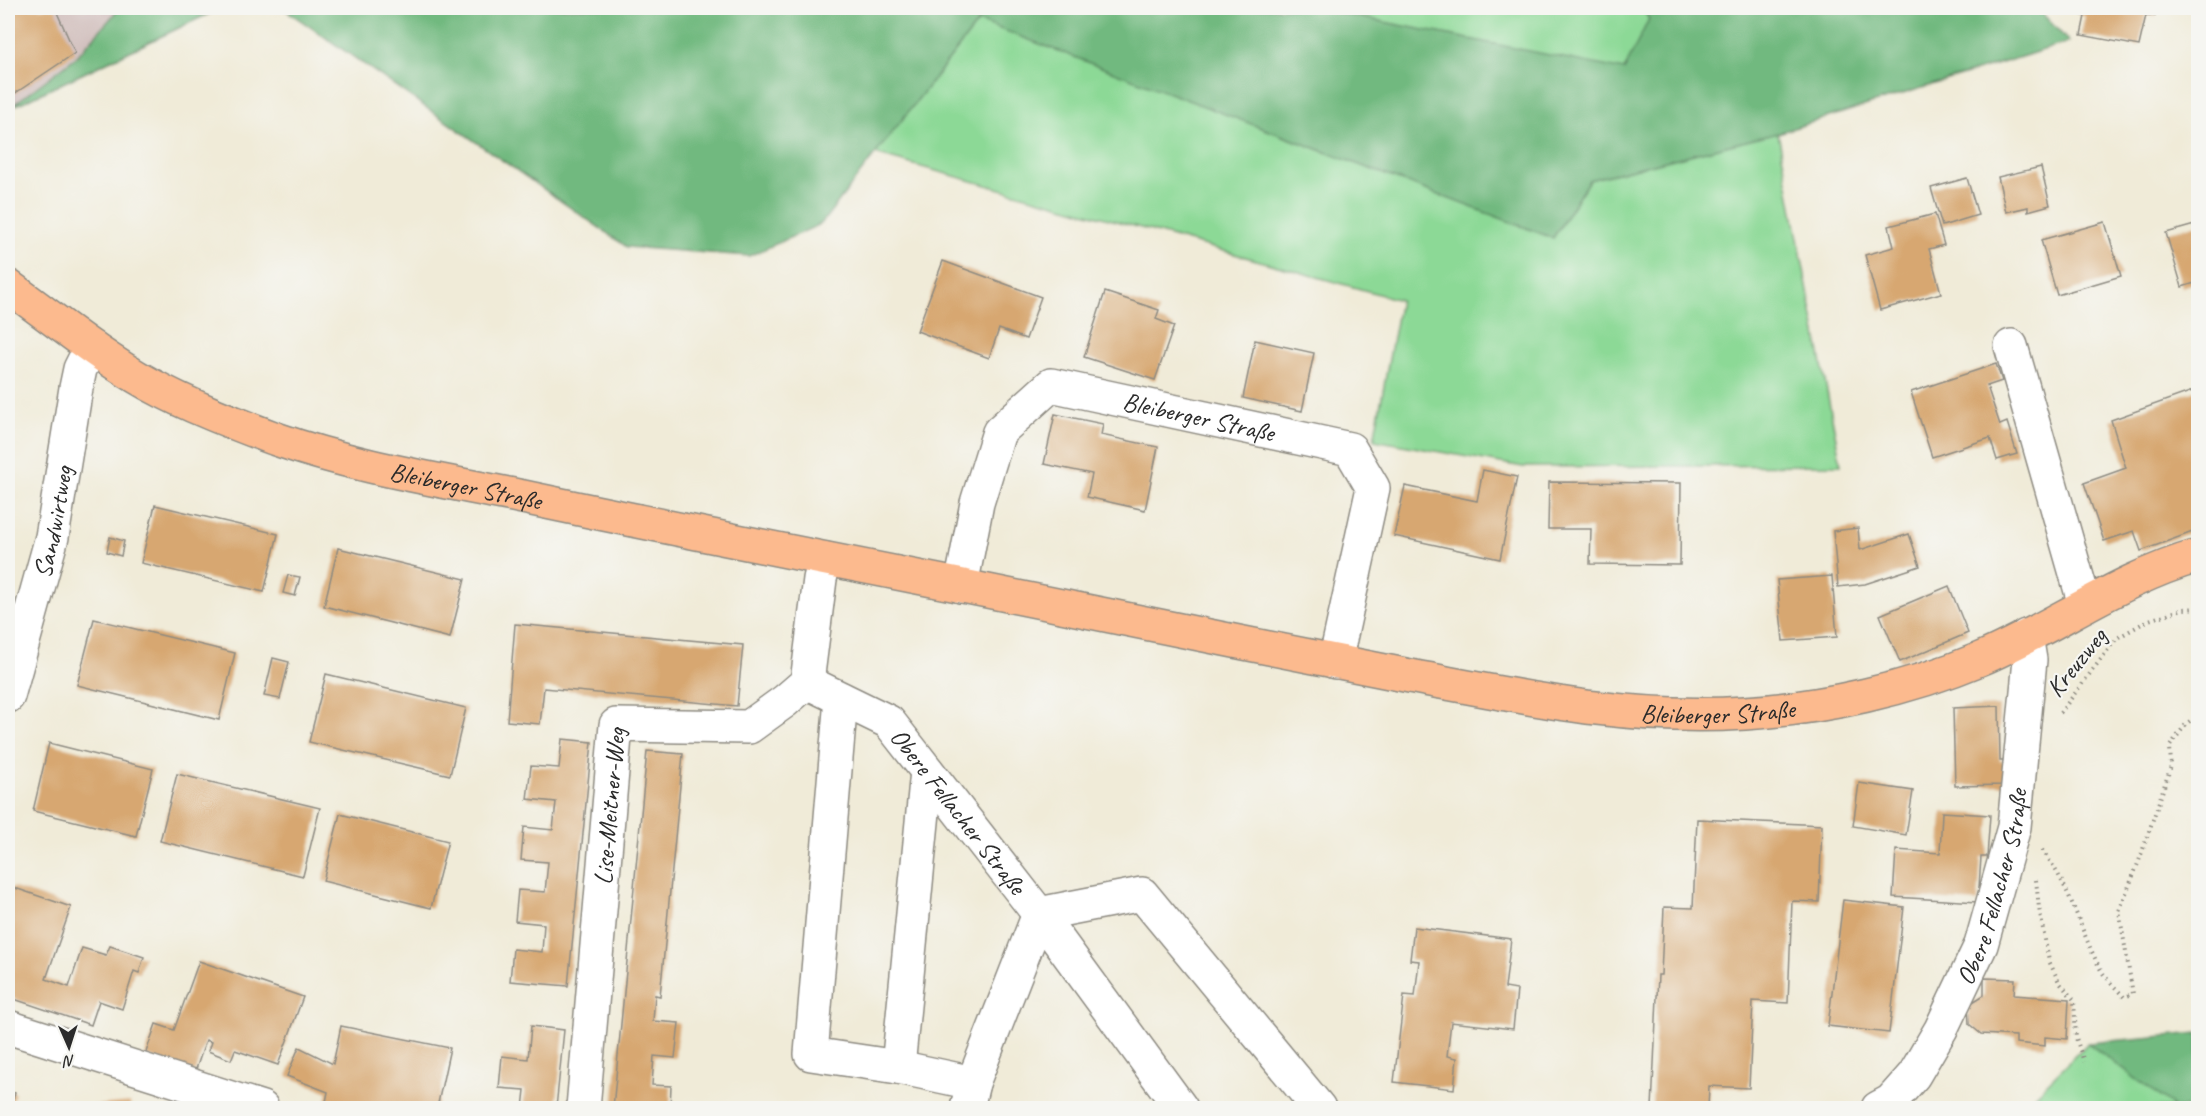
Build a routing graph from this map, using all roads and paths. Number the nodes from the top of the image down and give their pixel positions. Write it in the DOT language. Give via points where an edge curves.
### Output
graph roads {
  1 [pos="8,286"];
  2 [pos="2011,346"];
  3 [pos="91,347"];
  4 [pos="2199,556"];
  5 [pos="825,559"];
  6 [pos="961,585"];
  7 [pos="2085,605"];
  8 [pos="2199,608"];
  9 [pos="2026,636"];
  10 [pos="1335,662"];
  11 [pos="807,682"];
  12 [pos="8,696"];
  13 [pos="841,699"];
  14 [pos="2199,715"];
  15 [pos="2057,716"];
  16 [pos="927,771"];
  17 [pos="2014,827"];
  18 [pos="2036,878"];
  19 [pos="1039,914"];
  20 [pos="8,1027"];
  21 [pos="2084,1062"];
  22 [pos="898,1067"];
  23 [pos="970,1096"];
  24 [pos="262,1108"];
  25 [pos="583,1108"];
  26 [pos="1181,1108"];
  27 [pos="1319,1108"];
  28 [pos="1878,1108"];
  1 -- 3 [label="main road, Bleiberger Straße"];
  2 -- 7 [label="street"];
  3 -- 5 [label="main road, Bleiberger Straße" via="187,402 313,451"];
  3 -- 12 [label="street, Sandwirtweg" via="76,388 52,537"];
  4 -- 7 [label="main road, Bleiberger Straße" via="2167,565"];
  5 -- 6 [label="main road, Bleiberger Straße"];
  5 -- 11 [label="street"];
  6 -- 10 [label="main road, Bleiberger Straße"];
  6 -- 10 [label="street, Bleiberger Straße" via="977,503 999,432 1052,385 1350,449 1372,488"];
  7 -- 9 [label="main road, Bleiberger Straße"];
  8 -- 15 [label="path, Kreuzweg" via="2149,620 2117,638"];
  9 -- 10 [label="main road, Bleiberger Straße" via="1980,659 1875,693 1816,705 1736,714 1678,715 1572,706"];
  9 -- 17 [label="street, Obere Fellacher Straße" via="2030,660"];
  11 -- 13 [label="street, Obere Fellacher Straße"];
  11 -- 25 [label="street, Lise-Meitner-Weg" via="749,727 616,725"];
  13 -- 16 [label="street, Obere Fellacher Straße" via="889,722"];
  13 -- 22 [label="street" via="811,1054"];
  14 -- 17 [label="path" via="2186,724 2170,746 2171,766 2119,911 2133,994 2124,997 2103,974 2057,869 2026,829"];
  16 -- 19 [label="street, Obere Fellacher Straße"];
  16 -- 22 [label="street"];
  17 -- 28 [label="street, Obere Fellacher Straße" via="1981,945 1941,1029 1914,1075 1891,1101"];
  18 -- 21 [label="path" via="2049,962 2074,1000 2076,1038"];
  19 -- 23 [label="street, Obere Fellacher Straße"];
  19 -- 26 [label="street, Obere Fellacher Straße"];
  19 -- 27 [label="street" via="1142,894"];
  20 -- 24 [label="street"];
  22 -- 23 [label="street"];
}
